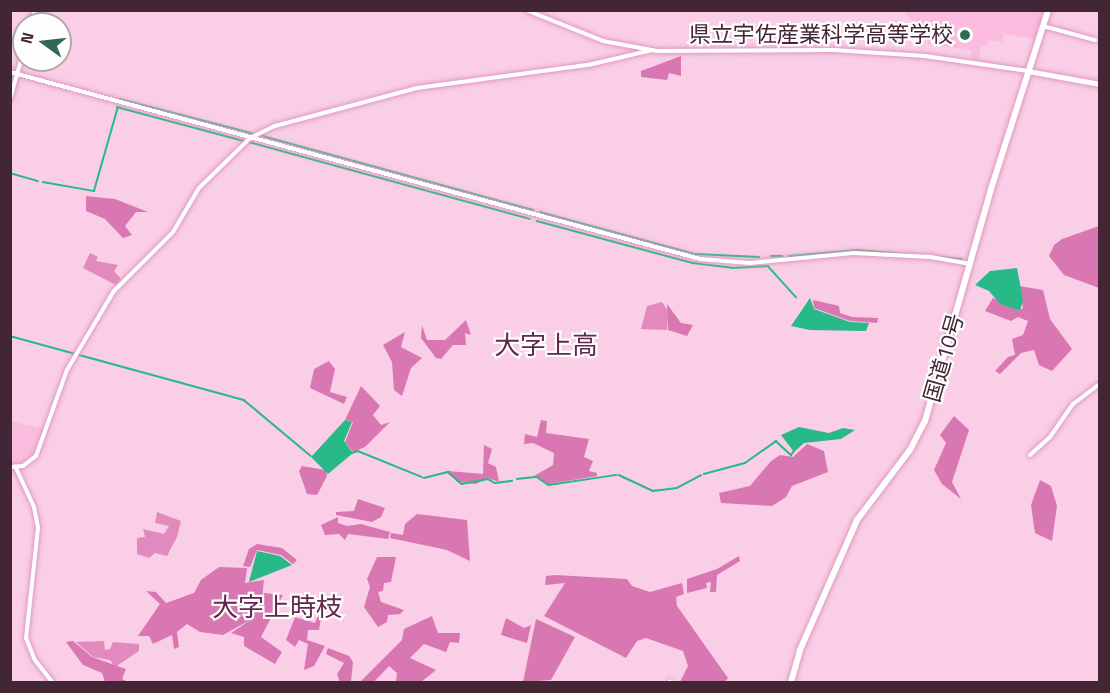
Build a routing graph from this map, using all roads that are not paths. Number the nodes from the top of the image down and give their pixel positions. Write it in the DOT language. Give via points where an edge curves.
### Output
graph roads {
  1 [pos="526,10"];
  2 [pos="1048,10"];
  3 [pos="1043,26"];
  4 [pos="1095,40"];
  5 [pos="652,50"];
  6 [pos="1029,71"];
  7 [pos="10,72"];
  8 [pos="17,74"];
  9 [pos="1100,84"];
  10 [pos="10,99"];
  11 [pos="251,138"];
  12 [pos="970,264"];
  13 [pos="1100,384"];
  14 [pos="1030,455"];
  15 [pos="13,467"];
  16 [pos="52,682"];
  17 [pos="791,682"];
  1 -- 5 [label="street" via="595,39"];
  2 -- 3 [label="highway, 国道10号"];
  3 -- 4 [label="street"];
  3 -- 6 [label="highway, 国道10号"];
  5 -- 6 [label="street" via="845,51 925,56"];
  5 -- 11 [label="street" via="588,65 417,88"];
  6 -- 9 [label="main road"];
  6 -- 12 [label="highway, 国道10号"];
  7 -- 8 [label="street"];
  8 -- 10 [label="street"];
  8 -- 11 [label="street"];
  11 -- 12 [label="street" via="700,259 750,263 853,254 931,257"];
  11 -- 15 [label="street" via="199,188 173,232 121,281 76,354 36,456"];
  12 -- 17 [label="highway, 国道10号" via="923,426 910,450 857,520 800,650"];
  13 -- 14 [label="street" via="1073,404 1050,437"];
  15 -- 16 [label="street" via="33,502 38,528 26,638 35,660"];
}
